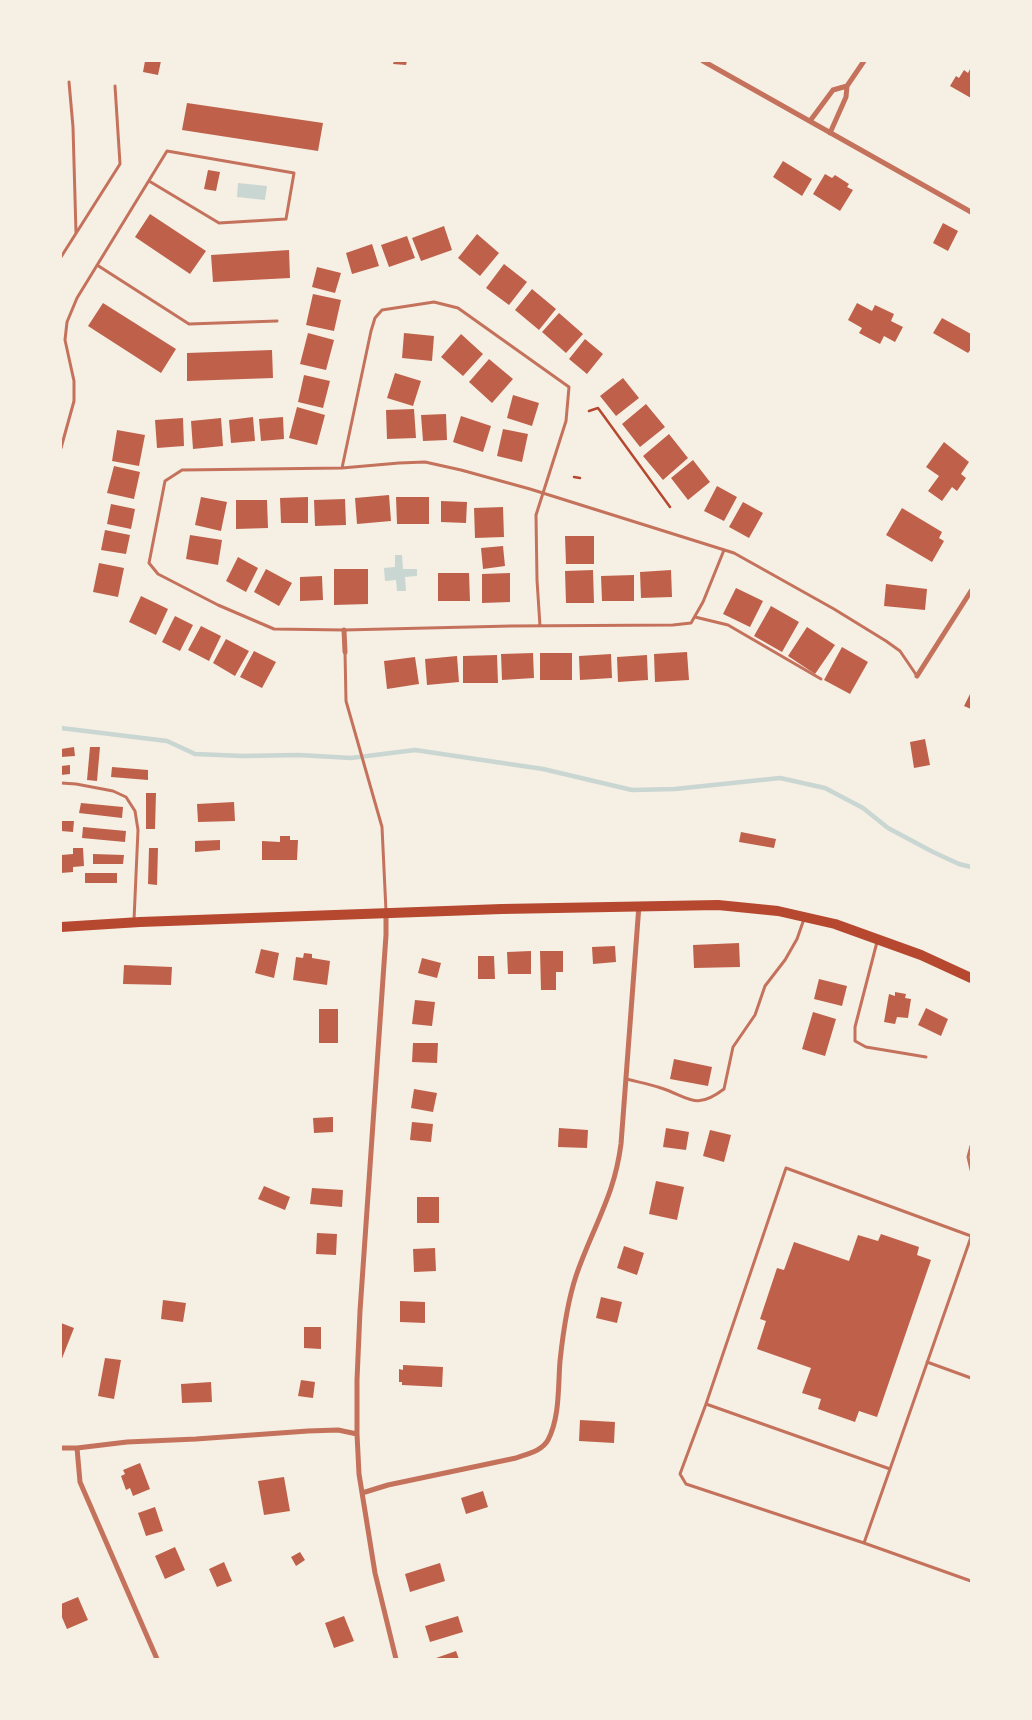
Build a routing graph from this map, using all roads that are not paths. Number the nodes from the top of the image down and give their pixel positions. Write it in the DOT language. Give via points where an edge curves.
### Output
graph roads {
  1 [pos="703,61"];
  2 [pos="864,61"];
  3 [pos="69,82"];
  4 [pos="115,86"];
  5 [pos="847,86"];
  6 [pos="810,122"];
  7 [pos="830,132"];
  8 [pos="149,181"];
  9 [pos="971,212"];
  10 [pos="76,234"];
  11 [pos="61,257"];
  12 [pos="97,265"];
  13 [pos="277,321"];
  14 [pos="61,448"];
  15 [pos="342,468"];
  16 [pos="543,492"];
  17 [pos="724,550"];
  18 [pos="971,591"];
  19 [pos="695,617"];
  20 [pos="540,626"];
  21 [pos="344,630"];
  22 [pos="345,652"];
  23 [pos="917,676"];
  24 [pos="821,679"];
  25 [pos="61,783"];
  26 [pos="639,905"];
  27 [pos="386,914"];
  28 [pos="805,916"];
  29 [pos="134,923"];
  30 [pos="61,927"];
  31 [pos="878,939"];
  32 [pos="971,978"];
  33 [pos="926,1057"];
  34 [pos="626,1080"];
  35 [pos="971,1146"];
  36 [pos="971,1170"];
  37 [pos="971,1236"];
  38 [pos="927,1362"];
  39 [pos="971,1378"];
  40 [pos="706,1404"];
  41 [pos="357,1434"];
  42 [pos="61,1448"];
  43 [pos="77,1448"];
  44 [pos="890,1469"];
  45 [pos="362,1493"];
  46 [pos="864,1543"];
  47 [pos="971,1581"];
  48 [pos="157,1659"];
  49 [pos="396,1659"];
  1 -- 6 [label="street"];
  2 -- 5 [label="street"];
  3 -- 10 [label="lane"];
  4 -- 10 [label="lane" via="120,164"];
  5 -- 6 [label="street" via="833,90"];
  5 -- 7 [label="street" via="846,97"];
  6 -- 7 [label="street"];
  7 -- 9 [label="street"];
  8 -- 8 [label="lane" via="219,222 286,219 294,173 167,151"];
  8 -- 12 [label="lane"];
  10 -- 11 [label="lane"];
  12 -- 13 [label="lane" via="190,324"];
  12 -- 14 [label="lane" via="67,322 65,340 74,381 74,401"];
  15 -- 16 [label="lane" via="425,462"];
  15 -- 16 [label="lane" via="374,318 382,310 434,302 458,308 569,387 566,421"];
  15 -- 21 [label="lane" via="182,470 164,481 149,563 158,574 274,629"];
  16 -- 17 [label="lane"];
  16 -- 20 [label="lane" via="536,515"];
  17 -- 19 [label="lane"];
  17 -- 23 [label="lane" via="742,557 886,641 900,651"];
  18 -- 23 [label="street"];
  19 -- 20 [label="lane" via="691,623 673,625"];
  19 -- 24 [label="lane" via="728,625"];
  20 -- 21 [label="lane"];
  21 -- 22 [label="street"];
  22 -- 27 [label="lane" via="346,701 382,827"];
  25 -- 29 [label="lane" via="113,791 126,797 136,811"];
  26 -- 27 [label="main road"];
  26 -- 28 [label="main road" via="718,905"];
  26 -- 34 [label="street"];
  27 -- 29 [label="main road"];
  27 -- 41 [label="street" via="360,1312"];
  28 -- 31 [label="main road"];
  28 -- 34 [label="lane" via="797,939 764,986 754,1015 733,1047 724,1089 709,1099 688,1100 661,1088"];
  29 -- 30 [label="main road"];
  31 -- 32 [label="main road"];
  31 -- 33 [label="lane" via="855,1028 855,1041 866,1047"];
  34 -- 45 [label="street" via="624,1122 616,1171 571,1293 560,1360 556,1413 547,1441 532,1453 516,1458"];
  35 -- 36 [label="lane" via="968,1157"];
  37 -- 38 [label="lane"];
  37 -- 40 [label="lane" via="786,1168"];
  38 -- 39 [label="lane"];
  38 -- 44 [label="lane"];
  40 -- 44 [label="lane"];
  40 -- 46 [label="lane" via="680,1474 686,1484"];
  41 -- 43 [label="street" via="338,1430 308,1431"];
  41 -- 45 [label="street"];
  42 -- 43 [label="street"];
  43 -- 48 [label="street" via="80,1482"];
  44 -- 46 [label="lane"];
  45 -- 49 [label="street" via="375,1574"];
  46 -- 47 [label="lane"];
}
